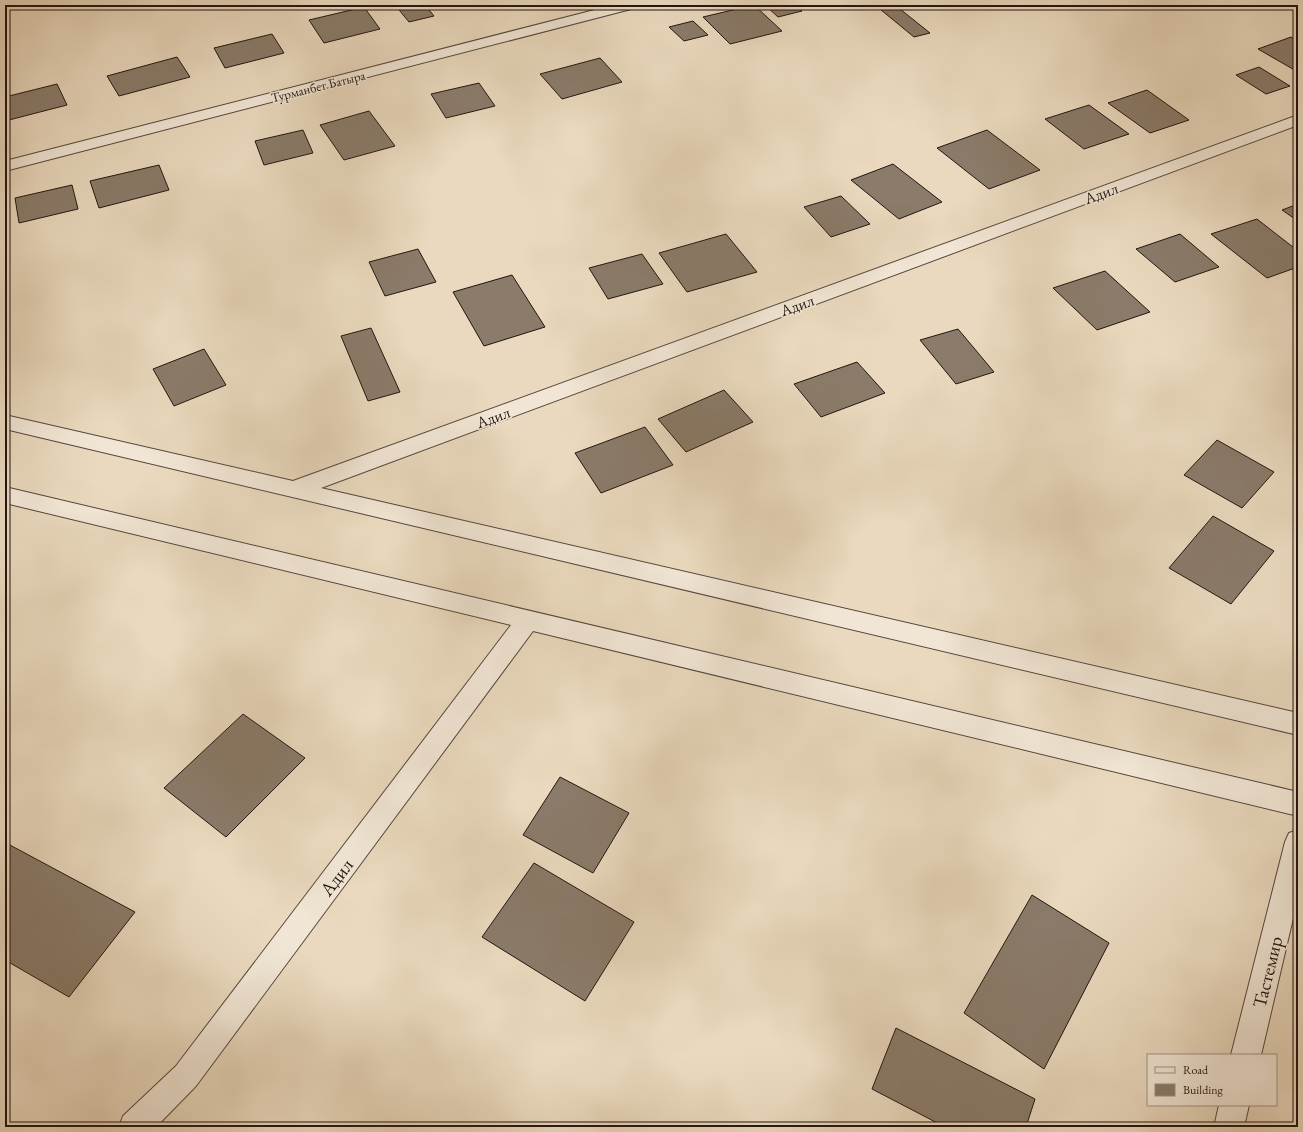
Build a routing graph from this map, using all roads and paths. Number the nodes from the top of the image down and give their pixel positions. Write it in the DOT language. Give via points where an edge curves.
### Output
graph roads {
  1 [pos="630,5"];
  2 [pos="1298,120"];
  3 [pos="5,166"];
  4 [pos="5,422"];
  5 [pos="295,489"];
  6 [pos="5,495"];
  7 [pos="529,619"];
  8 [pos="1298,724"];
  9 [pos="1298,804"];
  10 [pos="1298,842"];
  11 [pos="1246,1054"];
  12 [pos="1234,1106"];
  13 [pos="134,1127"];
  14 [pos="1229,1127"];
  1 -- 3 [label="street, Турманбет Батыра"];
  2 -- 5 [label="street, Адил"];
  4 -- 5 [label="street"];
  5 -- 8 [label="street"];
  6 -- 7 [label="street"];
  7 -- 9 [label="street"];
  7 -- 13 [label="street, Адил" via="186,1076"];
  10 -- 11 [label="street, Тастемир"];
  12 -- 14 [label="street"];
}
